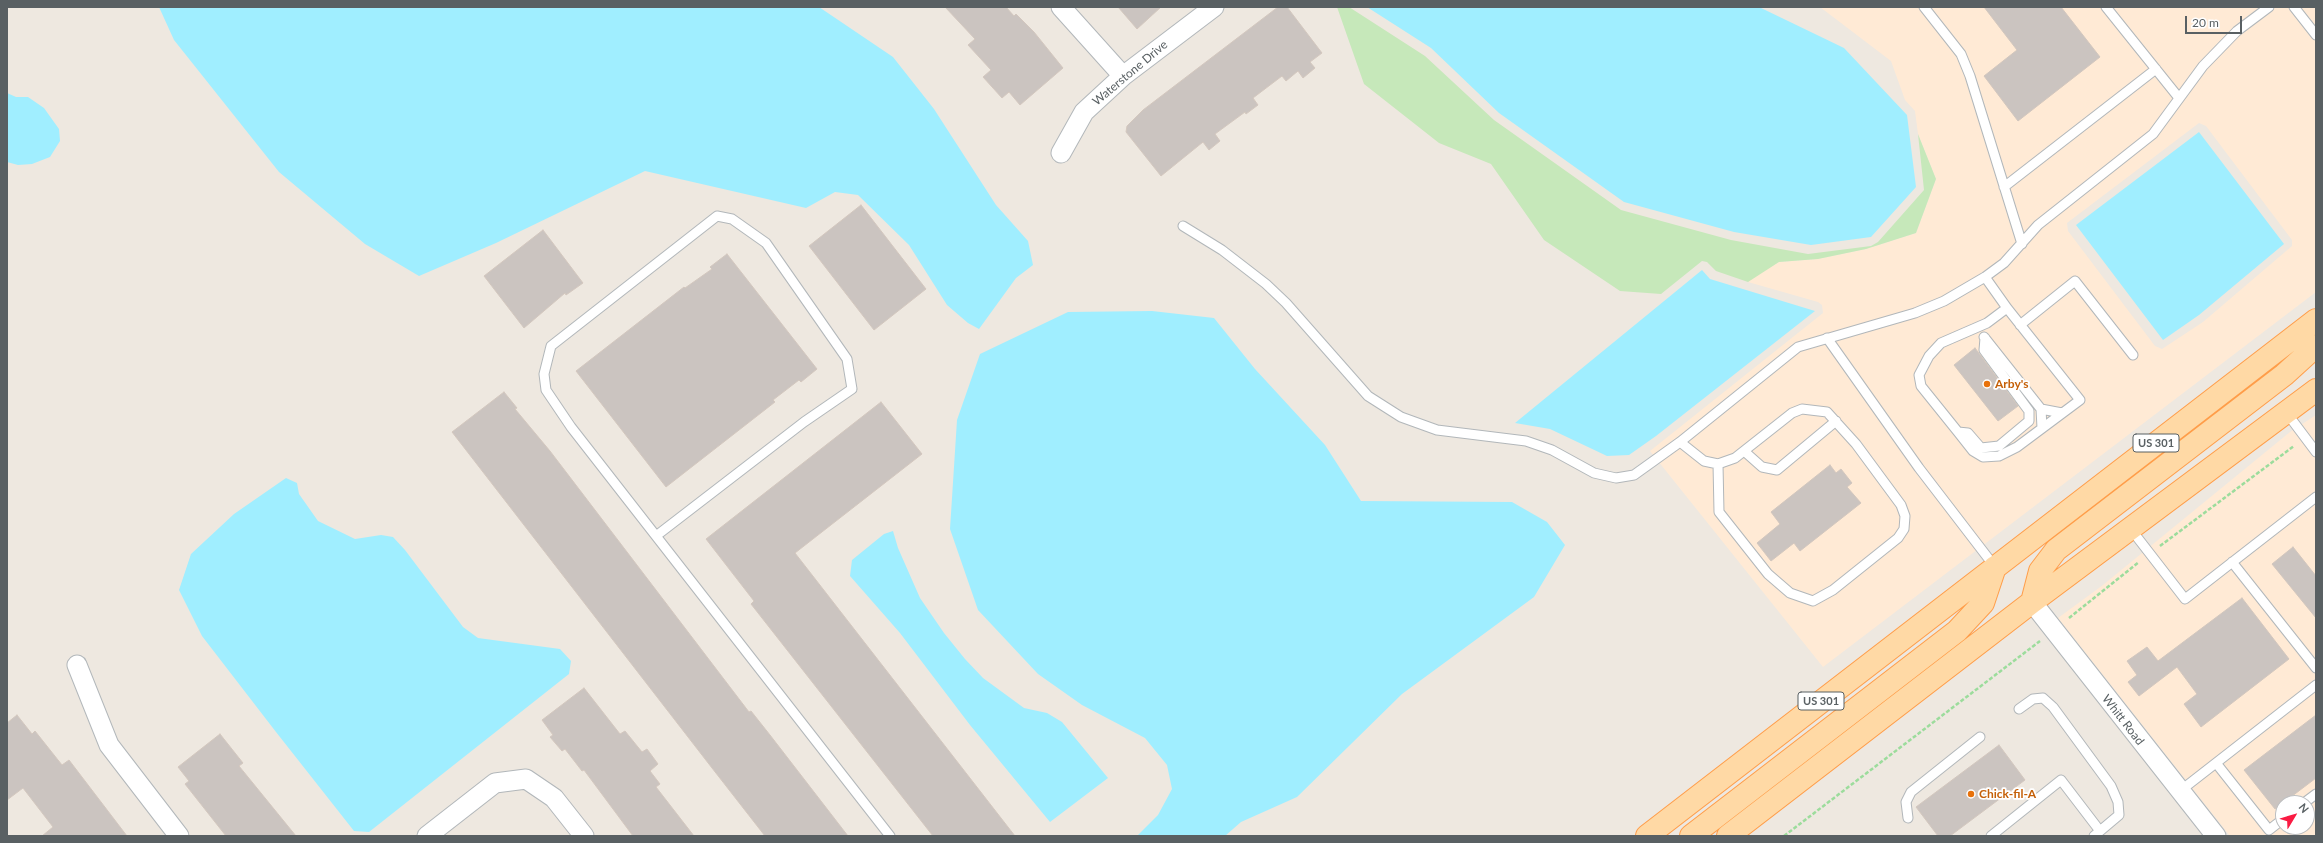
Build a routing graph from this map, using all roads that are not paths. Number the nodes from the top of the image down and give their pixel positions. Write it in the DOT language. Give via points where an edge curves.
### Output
graph roads {
  1 [pos="1061,7"];
  2 [pos="1214,7"];
  3 [pos="1924,7"];
  4 [pos="2106,7"];
  5 [pos="2269,7"];
  6 [pos="2294,7"];
  7 [pos="2316,35"];
  8 [pos="2156,69"];
  9 [pos="1123,76"];
  10 [pos="2179,98"];
  11 [pos="1061,153"];
  12 [pos="2004,187"];
  13 [pos="1183,226"];
  14 [pos="2022,244"];
  15 [pos="1985,277"];
  16 [pos="2007,308"];
  17 [pos="2316,320"];
  18 [pos="2020,325"];
  19 [pos="1977,327"];
  20 [pos="1827,338"];
  21 [pos="1985,338"];
  22 [pos="2316,346"];
  23 [pos="2133,355"];
  24 [pos="2316,390"];
  25 [pos="2041,409"];
  26 [pos="2286,412"];
  27 [pos="2062,413"];
  28 [pos="1836,421"];
  29 [pos="2042,428"];
  30 [pos="1958,432"];
  31 [pos="1680,442"];
  32 [pos="1744,451"];
  33 [pos="2316,452"];
  34 [pos="1718,464"];
  35 [pos="2316,497"];
  36 [pos="2130,528"];
  37 [pos="656,536"];
  38 [pos="2232,562"];
  39 [pos="1996,566"];
  40 [pos="2032,602"];
  41 [pos="77,665"];
  42 [pos="2316,668"];
  43 [pos="2316,685"];
  44 [pos="2018,709"];
  45 [pos="1980,738"];
  46 [pos="2216,763"];
  47 [pos="2180,791"];
  48 [pos="1908,818"];
  49 [pos="2275,825"];
  50 [pos="2207,833"];
  51 [pos="2097,834"];
  52 [pos="179,836"];
  53 [pos="427,836"];
  54 [pos="584,836"];
  55 [pos="890,836"];
  56 [pos="1647,836"];
  57 [pos="1691,836"];
  58 [pos="1728,836"];
  59 [pos="1991,836"];
  1 -- 9 [label="street"];
  2 -- 9 [label="street, Waterstone Drive"];
  3 -- 12 [label="lane" via="1961,54"];
  4 -- 8 [label="lane"];
  5 -- 10 [label="lane" via="2237,31 2203,66"];
  6 -- 7 [label="lane"];
  8 -- 10 [label="lane"];
  8 -- 12 [label="lane"];
  9 -- 11 [label="street, Waterstone Drive" via="1084,112"];
  10 -- 14 [label="lane" via="2153,134 2038,225"];
  12 -- 14 [label="lane"];
  13 -- 31 [label="lane" via="1222,250 1266,284 1368,396 1401,417 1437,430 1526,441 1552,450 1594,473 1616,478 1634,475"];
  14 -- 15 [label="lane" via="2004,263"];
  15 -- 16 [label="lane"];
  15 -- 20 [label="lane" via="1944,301 1915,313"];
  16 -- 18 [label="lane"];
  16 -- 19 [label="lane"];
  17 -- 39 [label="main road, US 301"];
  18 -- 23 [label="lane" via="2075,281"];
  18 -- 27 [label="lane" via="2080,400"];
  19 -- 21 [label="lane"];
  19 -- 30 [label="lane" via="1941,343 1929,356 1919,375 1921,386"];
  20 -- 31 [label="lane" via="1798,347"];
  20 -- 39 [label="lane" via="1918,468"];
  21 -- 25 [label="lane"];
  21 -- 30 [label="lane" via="1984,350 2029,411 2029,421 1999,446 1981,448 1968,433"];
  22 -- 40 [label="main road" via="2284,375 2056,550 2040,571"];
  24 -- 26 [label="main road"];
  25 -- 27 [label="lane"];
  25 -- 29 [label="lane"];
  26 -- 33 [label="lane"];
  26 -- 36 [label="main road"];
  27 -- 29 [label="lane"];
  28 -- 32 [label="lane" via="1827,412 1802,409 1792,413"];
  28 -- 32 [label="lane" via="1777,470 1762,467"];
  28 -- 34 [label="lane" via="1902,505 1905,516 1904,529 1898,538 1833,590 1813,601 1790,593 1768,574 1719,512"];
  29 -- 30 [label="lane" via="2017,447 1999,456 1983,457 1973,451"];
  31 -- 34 [label="lane" via="1704,461"];
  32 -- 34 [label="lane" via="1735,458"];
  35 -- 38 [label="lane"];
  36 -- 38 [label="lane" via="2185,599"];
  36 -- 40 [label="main road"];
  37 -- 37 [label="lane" via="571,427 546,390 544,374 551,346 717,216 732,219 766,243 847,359 852,389 804,422"];
  37 -- 55 [label="lane"];
  38 -- 42 [label="lane"];
  39 -- 56 [label="main road, US 301"];
  39 -- 57 [label="main road" via="1984,603 1956,631"];
  40 -- 47 [label="street, Whitt Road"];
  40 -- 58 [label="main road"];
  41 -- 52 [label="street" via="109,745"];
  43 -- 46 [label="lane"];
  44 -- 51 [label="lane" via="2033,699 2043,698 2053,707 2111,786 2118,802 2119,815"];
  45 -- 48 [label="lane" via="1911,792 1906,802"];
  46 -- 47 [label="lane"];
  46 -- 49 [label="lane" via="2268,830"];
  47 -- 50 [label="street, Whitt Road"];
  51 -- 59 [label="lane" via="2061,780"];
  53 -- 54 [label="street" via="494,783 526,778 554,798"];
}
